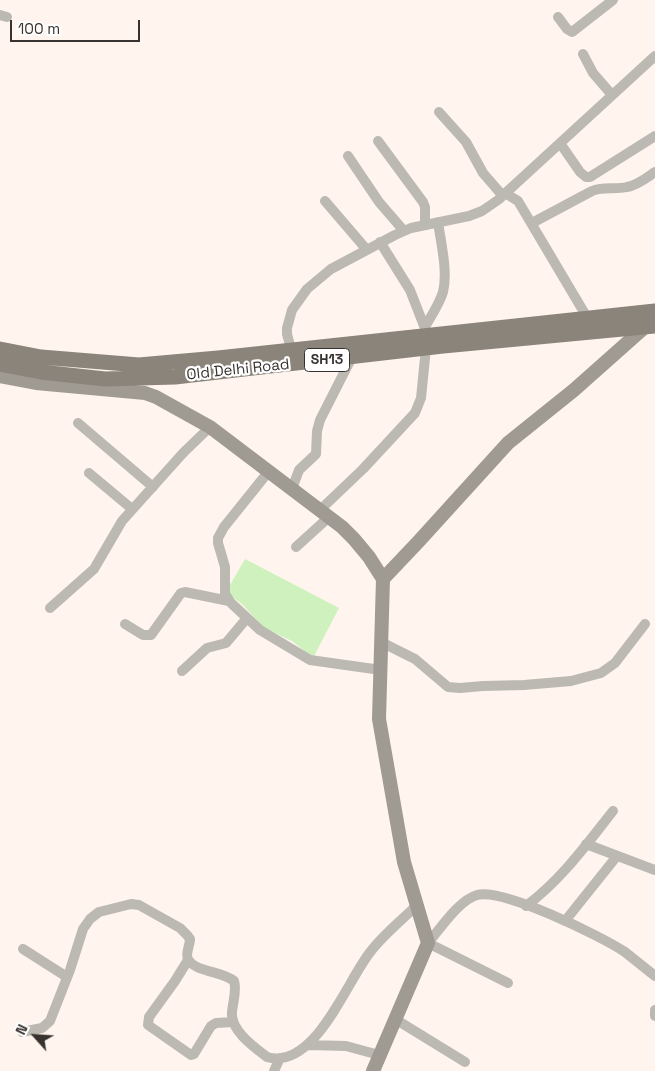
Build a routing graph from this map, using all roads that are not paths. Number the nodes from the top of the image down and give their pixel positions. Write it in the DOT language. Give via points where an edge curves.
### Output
graph roads {
  1 [pos="613,0"];
  2 [pos="558,17"];
  3 [pos="583,54"];
  4 [pos="655,56"];
  5 [pos="612,95"];
  6 [pos="439,112"];
  7 [pos="655,136"];
  8 [pos="378,141"];
  9 [pos="560,143"];
  10 [pos="348,156"];
  11 [pos="653,177"];
  12 [pos="504,194"];
  13 [pos="325,201"];
  14 [pos="438,222"];
  15 [pos="532,223"];
  16 [pos="424,225"];
  17 [pos="404,231"];
  18 [pos="380,242"];
  19 [pos="367,250"];
  20 [pos="588,319"];
  21 [pos="651,319"];
  22 [pos="426,336"];
  23 [pos="0,349"];
  24 [pos="291,350"];
  25 [pos="352,357"];
  26 [pos="0,364"];
  27 [pos="0,376"];
  28 [pos="78,423"];
  29 [pos="210,428"];
  30 [pos="269,470"];
  31 [pos="89,472"];
  32 [pos="153,487"];
  33 [pos="292,489"];
  34 [pos="132,509"];
  35 [pos="324,514"];
  36 [pos="296,547"];
  37 [pos="383,578"];
  38 [pos="229,601"];
  39 [pos="50,608"];
  40 [pos="247,618"];
  41 [pos="125,624"];
  42 [pos="645,624"];
  43 [pos="381,642"];
  44 [pos="381,670"];
  45 [pos="182,671"];
  46 [pos="613,811"];
  47 [pos="586,844"];
  48 [pos="617,856"];
  49 [pos="655,870"];
  50 [pos="418,905"];
  51 [pos="526,906"];
  52 [pos="566,921"];
  53 [pos="428,943"];
  54 [pos="23,949"];
  55 [pos="188,960"];
  56 [pos="655,976"];
  57 [pos="67,978"];
  58 [pos="508,983"];
  59 [pos="655,1010"];
  60 [pos="655,1016"];
  61 [pos="395,1019"];
  62 [pos="233,1022"];
  63 [pos="22,1032"];
  64 [pos="308,1045"];
  65 [pos="380,1055"];
  66 [pos="280,1058"];
  67 [pos="464,1062"];
  68 [pos="274,1071"];
  69 [pos="373,1071"];
  1 -- 2 [label="street" via="572,32"];
  3 -- 5 [label="street" via="593,73"];
  4 -- 5 [label="street"];
  5 -- 9 [label="street"];
  6 -- 12 [label="street" via="466,142 483,173"];
  7 -- 9 [label="street" via="590,177 580,172"];
  8 -- 16 [label="street" via="423,202"];
  9 -- 12 [label="street"];
  10 -- 17 [label="street" via="379,202"];
  11 -- 15 [label="street" via="626,188 592,190"];
  12 -- 14 [label="street" via="482,211"];
  12 -- 15 [label="street" via="518,201"];
  13 -- 19 [label="street"];
  14 -- 16 [label="street"];
  14 -- 22 [label="street" via="444,284"];
  15 -- 20 [label="street"];
  16 -- 17 [label="street"];
  17 -- 18 [label="street"];
  18 -- 19 [label="street"];
  18 -- 22 [label="street" via="410,290"];
  19 -- 24 [label="street" via="324,274 300,298 288,320"];
  20 -- 21 [label="main road, Old Delhi Road / SH13"];
  20 -- 22 [label="main road, Old Delhi Road / SH13"];
  21 -- 22 [label="main road, Old Delhi Road / SH13"];
  21 -- 37 [label="main road" via="574,390 508,443"];
  22 -- 24 [label="main road, Old Delhi Road / SH13"];
  22 -- 25 [label="main road, Old Delhi Road / SH13"];
  22 -- 35 [label="street" via="421,398 415,413"];
  23 -- 24 [label="main road, Old Delhi Road / SH13" via="41,357 139,364"];
  25 -- 26 [label="main road, Old Delhi Road / SH13" via="175,377 105,379"];
  25 -- 33 [label="street" via="320,420 316,454 299,470"];
  27 -- 29 [label="main road" via="36,383 146,393"];
  28 -- 32 [label="street"];
  29 -- 30 [label="main road"];
  29 -- 32 [label="street"];
  30 -- 33 [label="main road"];
  30 -- 38 [label="street" via="218,538"];
  31 -- 34 [label="street"];
  32 -- 34 [label="street"];
  33 -- 35 [label="main road"];
  34 -- 39 [label="street" via="117,527 94,568"];
  35 -- 36 [label="street" via="311,535"];
  35 -- 37 [label="main road" via="354,539"];
  37 -- 43 [label="main road"];
  38 -- 40 [label="street"];
  38 -- 41 [label="street" via="180,593 151,635 144,635"];
  40 -- 44 [label="street" via="269,636 310,660"];
  40 -- 45 [label="street" via="226,643 207,648"];
  42 -- 43 [label="street" via="615,662 601,673 571,681 524,685 448,687 416,659"];
  43 -- 44 [label="main road"];
  44 -- 50 [label="main road" via="379,719 404,862"];
  46 -- 47 [label="street"];
  47 -- 48 [label="street"];
  47 -- 51 [label="street" via="549,888"];
  48 -- 49 [label="street"];
  48 -- 52 [label="street"];
  50 -- 53 [label="main road"];
  50 -- 64 [label="street" via="372,950 332,1014"];
  51 -- 52 [label="street"];
  51 -- 53 [label="street" via="503,898 478,895 463,903"];
  52 -- 56 [label="street" via="617,948"];
  53 -- 58 [label="street"];
  53 -- 61 [label="main road"];
  54 -- 57 [label="street"];
  55 -- 57 [label="street" via="190,939 185,932 139,905 131,904 99,912 90,919 83,929"];
  55 -- 62 [label="street" via="199,968 234,981"];
  55 -- 62 [label="street" via="149,1017 148,1025 192,1055 211,1026"];
  57 -- 63 [label="street" via="47,1025"];
  59 -- 60 [label="street"];
  61 -- 65 [label="main road"];
  61 -- 67 [label="street"];
  62 -- 66 [label="street" via="240,1033 267,1057"];
  64 -- 65 [label="street" via="346,1046"];
  64 -- 66 [label="street"];
  65 -- 69 [label="main road"];
  66 -- 68 [label="street"];
}
